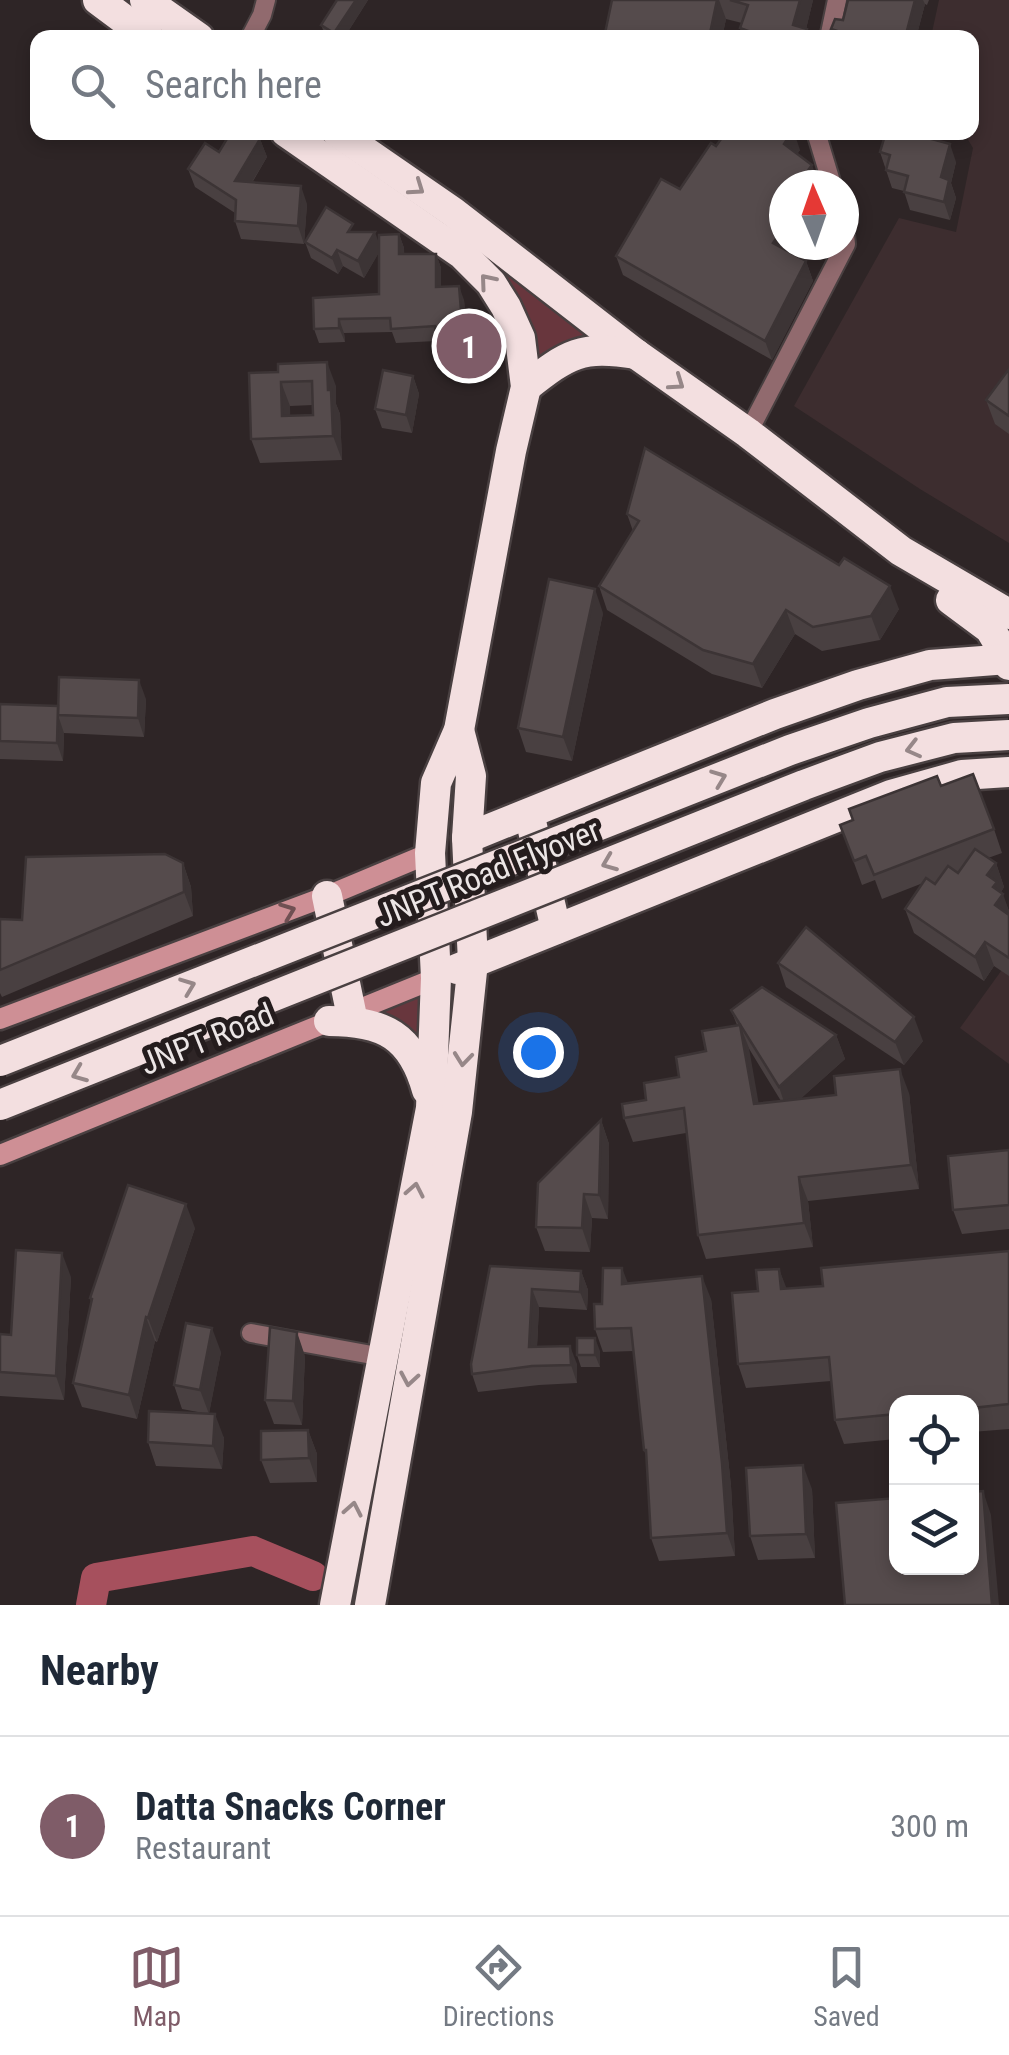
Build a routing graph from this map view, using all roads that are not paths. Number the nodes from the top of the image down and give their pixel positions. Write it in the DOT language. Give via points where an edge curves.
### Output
graph roads {
  1 [pos="98,0"];
  2 [pos="145,0"];
  3 [pos="266,0"];
  4 [pos="837,0"];
  5 [pos="137,30"];
  6 [pos="187,30"];
  7 [pos="254,30"];
  8 [pos="831,30"];
  9 [pos="298,140"];
  10 [pos="349,140"];
  11 [pos="818,140"];
  12 [pos="827,170"];
  13 [pos="838,260"];
  14 [pos="636,354"];
  15 [pos="524,395"];
  16 [pos="748,433"];
  17 [pos="901,551"];
  18 [pos="1009,614"];
  19 [pos="1009,661"];
  20 [pos="1009,699"];
  21 [pos="459,730"];
  22 [pos="1009,736"];
  23 [pos="1009,772"];
  24 [pos="529,813"];
  25 [pos="468,838"];
  26 [pos="430,853"];
  27 [pos="327,896"];
  28 [pos="556,929"];
  29 [pos="473,962"];
  30 [pos="436,978"];
  31 [pos="340,1017"];
  32 [pos="0,1019"];
  33 [pos="0,1060"];
  34 [pos="0,1105"];
  35 [pos="431,1108"];
  36 [pos="0,1155"];
  37 [pos="250,1333"];
  38 [pos="383,1357"];
  39 [pos="335,1605"];
  40 [pos="370,1605"];
  1 -- 5 [label="highway"];
  2 -- 6 [label="highway"];
  3 -- 7 [label="street"];
  4 -- 8 [label="street"];
  15 -- 9 [label="highway, one-way" via="520,338 491,283 462,254"];
  10 -- 14 [label="highway, one-way"];
  11 -- 12 [label="street"];
  13 -- 16 [label="street"];
  14 -- 15 [label="highway" via="575,354"];
  14 -- 16 [label="highway, one-way"];
  15 -- 21 [label="highway"];
  16 -- 17 [label="highway"];
  17 -- 18 [label="highway"];
  17 -- 19 [label="highway" via="916,580 990,629"];
  19 -- 24 [label="highway" via="930,665 858,685"];
  33 -- 20 [label="highway, JNPT Road Flyover, one-way, bridge" via="790,750 947,702"];
  21 -- 25 [label="highway" via="471,776"];
  21 -- 26 [label="highway" via="436,783"];
  22 -- 34 [label="highway, JNPT Road Flyover, one-way, bridge" via="954,738 804,785"];
  23 -- 28 [label="highway" via="962,775 891,795"];
  24 -- 25 [label="highway"];
  24 -- 28 [label="highway"];
  25 -- 29 [label="highway"];
  26 -- 27 [label="street"];
  26 -- 30 [label="highway"];
  27 -- 31 [label="highway"];
  32 -- 27 [label="street, one-way"];
  28 -- 29 [label="highway"];
  29 -- 30 [label="highway"];
  29 -- 40 [label="highway, one-way" via="456,1112"];
  30 -- 31 [label="street, JNPT Road"];
  30 -- 35 [label="highway"];
  31 -- 35 [label="highway" via="399,1038 417,1062"];
  31 -- 36 [label="street, JNPT Road"];
  38 -- 35 [label="highway, one-way"];
  37 -- 38 [label="street"];
  39 -- 38 [label="highway, one-way"];
}
